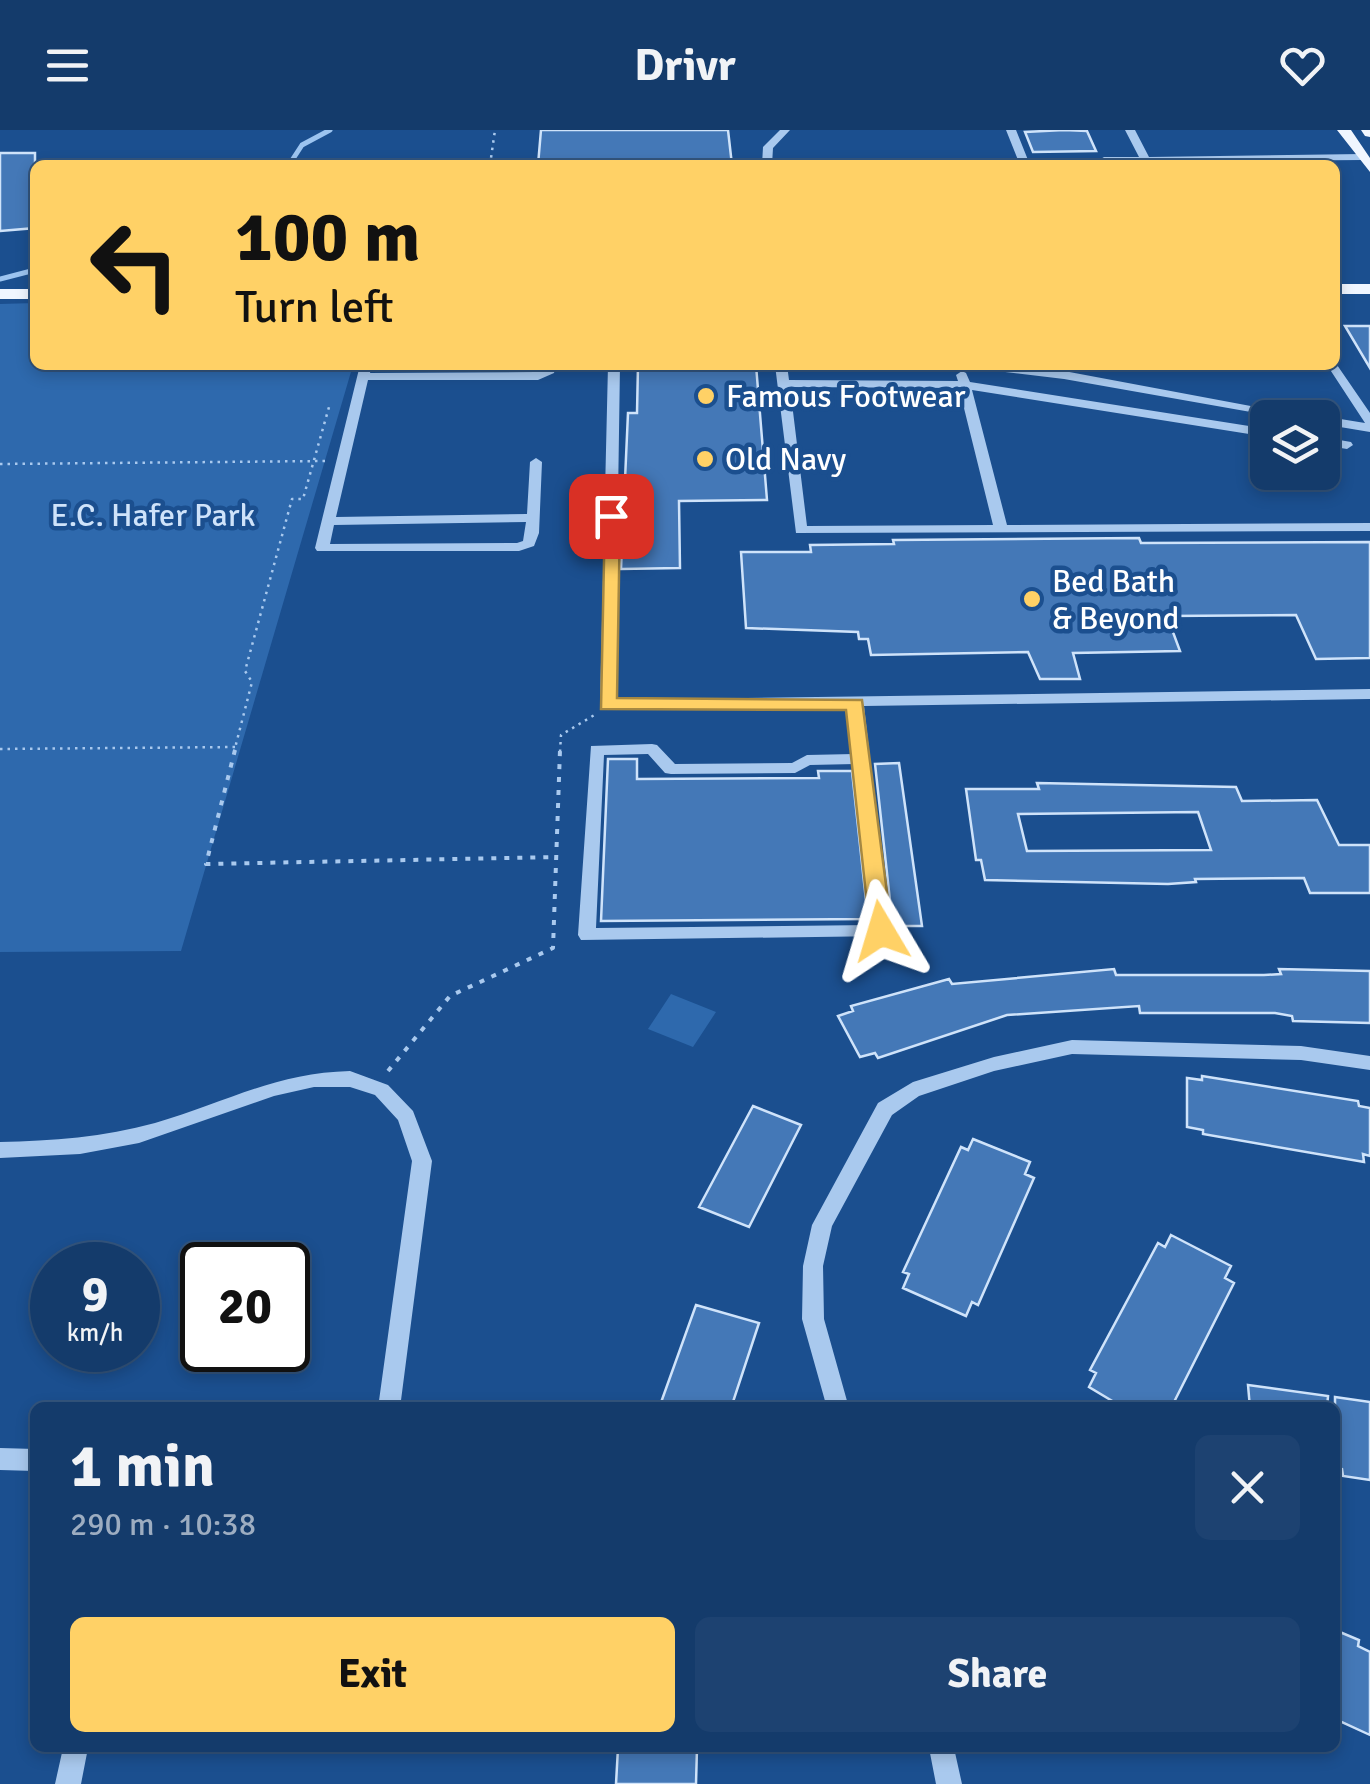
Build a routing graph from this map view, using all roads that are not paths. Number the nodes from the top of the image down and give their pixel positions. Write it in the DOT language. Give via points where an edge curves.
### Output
graph roads {
  1 [pos="786,130"];
  2 [pos="1010,130"];
  3 [pos="1130,130"];
  4 [pos="1349,136"];
  5 [pos="1368,158"];
  6 [pos="1145,159"];
  7 [pos="767,160"];
  8 [pos="1022,160"];
  9 [pos="1104,160"];
  10 [pos="1370,275"];
  11 [pos="1340,276"];
  12 [pos="1340,289"];
  13 [pos="1370,289"];
  14 [pos="0,294"];
  15 [pos="30,294"];
  16 [pos="550,370"];
  17 [pos="614,370"];
  18 [pos="782,370"];
  19 [pos="961,370"];
  20 [pos="1071,370"];
  21 [pos="1336,370"];
  22 [pos="365,371"];
  23 [pos="784,383"];
  24 [pos="964,385"];
  25 [pos="1178,396"];
  26 [pos="1250,408"];
  27 [pos="1176,417"];
  28 [pos="1340,422"];
  29 [pos="1370,424"];
  30 [pos="1250,430"];
  31 [pos="1340,444"];
  32 [pos="1347,445"];
  33 [pos="536,462"];
  34 [pos="533,518"];
  35 [pos="328,521"];
  36 [pos="1370,527"];
  37 [pos="1001,528"];
  38 [pos="1370,694"];
  39 [pos="856,704"];
  40 [pos="862,759"];
  41 [pos="1370,1063"];
  42 [pos="0,1150"];
  43 [pos="389,1402"];
  44 [pos="836,1402"];
  45 [pos="0,1459"];
  46 [pos="30,1460"];
  47 [pos="75,1752"];
  48 [pos="943,1752"];
  49 [pos="68,1784"];
  50 [pos="949,1784"];
  1 -- 7 [label="street" via="768,147"];
  2 -- 8 [label="street"];
  3 -- 6 [label="street"];
  4 -- 5 [label="main road"];
  5 -- 6 [label="street"];
  6 -- 9 [label="street"];
  10 -- 11 [label="main road"];
  12 -- 13 [label="main road"];
  14 -- 15 [label="main road"];
  16 -- 22 [label="street" via="538,376"];
  17 -- 39 [label="street" via="608,705"];
  18 -- 23 [label="street"];
  19 -- 24 [label="street"];
  20 -- 25 [label="street"];
  21 -- 29 [label="street"];
  22 -- 35 [label="street"];
  23 -- 24 [label="street"];
  23 -- 37 [label="street" via="801,530"];
  24 -- 27 [label="street"];
  24 -- 37 [label="street"];
  25 -- 26 [label="street"];
  25 -- 27 [label="street"];
  27 -- 30 [label="street"];
  28 -- 29 [label="street"];
  31 -- 32 [label="street"];
  33 -- 34 [label="street"];
  34 -- 35 [label="street"];
  34 -- 35 [label="street" via="528,543 467,548 322,548"];
  36 -- 37 [label="street"];
  38 -- 39 [label="street"];
  39 -- 40 [label="street"];
  40 -- 40 [label="street" via="881,931 587,934 596,750 652,750 671,769 795,768 807,760"];
  41 -- 44 [label="street" via="1302,1053 1072,1048 913,1090 885,1109 822,1225 813,1319"];
  42 -- 43 [label="street" via="60,1150 156,1131 308,1081 355,1078 378,1084 416,1130 422,1161"];
  45 -- 46 [label="street"];
  47 -- 49 [label="street"];
  48 -- 50 [label="street"];
}
